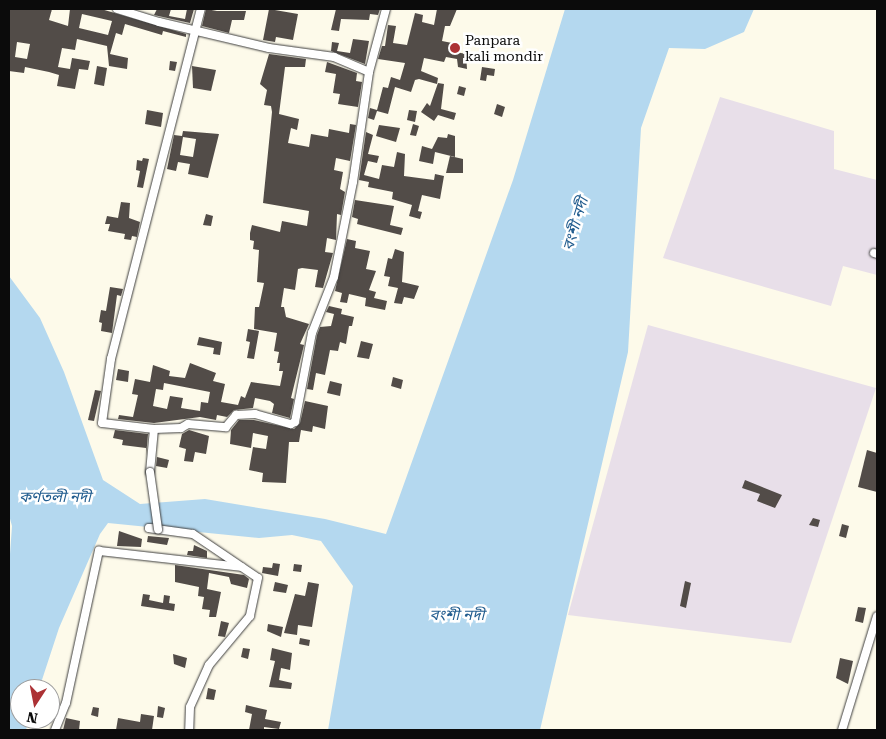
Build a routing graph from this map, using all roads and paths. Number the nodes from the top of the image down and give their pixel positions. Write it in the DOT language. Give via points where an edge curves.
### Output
graph roads {
  1 [pos="117,9"];
  2 [pos="201,9"];
  3 [pos="386,9"];
  4 [pos="196,31"];
  5 [pos="369,72"];
  6 [pos="154,429"];
  7 [pos="242,568"];
  8 [pos="877,616"];
  9 [pos="55,730"];
  10 [pos="189,730"];
  11 [pos="842,730"];
  1 -- 4 [label="street"];
  2 -- 4 [label="street"];
  3 -- 5 [label="street"];
  4 -- 5 [label="street" via="269,48 334,57"];
  4 -- 6 [label="street" via="111,359 102,423"];
  5 -- 6 [label="street" via="353,182 334,276 312,333 294,422 291,424 255,414 236,415 226,427 188,424 181,428"];
  6 -- 7 [label="street, bridge" via="150,472 158,529 148,528 193,534"];
  7 -- 9 [label="street" via="99,551 66,704"];
  7 -- 10 [label="street" via="258,578 250,616 209,666 190,707"];
  8 -- 11 [label="street"];
}
